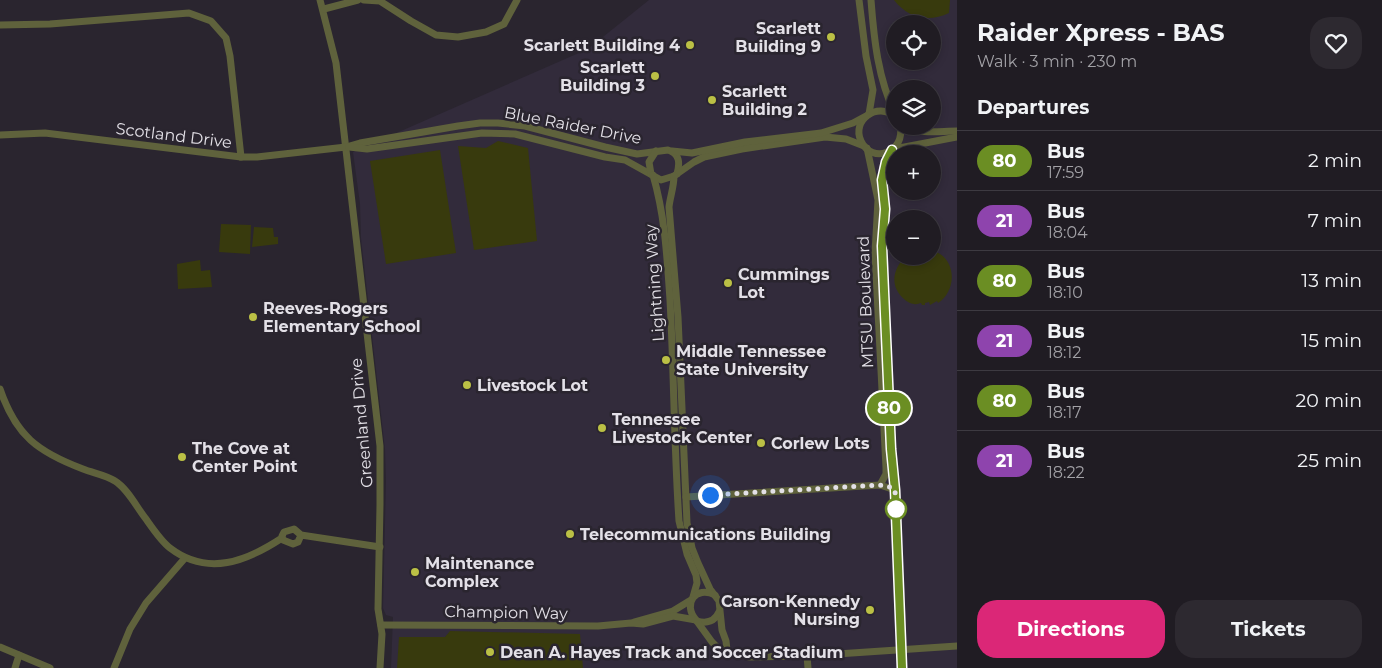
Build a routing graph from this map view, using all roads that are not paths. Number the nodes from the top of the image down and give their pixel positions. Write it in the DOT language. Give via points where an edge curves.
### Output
graph roads {
  1 [pos="320,0"];
  2 [pos="358,0"];
  3 [pos="364,0"];
  4 [pos="516,0"];
  5 [pos="860,0"];
  6 [pos="871,0"];
  7 [pos="324,9"];
  8 [pos="0,25"];
  9 [pos="886,93"];
  10 [pos="886,111"];
  11 [pos="867,115"];
  12 [pos="957,131"];
  13 [pos="941,132"];
  14 [pos="0,135"];
  15 [pos="957,138"];
  16 [pos="919,145"];
  17 [pos="346,147"];
  18 [pos="865,147"];
  19 [pos="659,150"];
  20 [pos="672,151"];
  21 [pos="886,152"];
  22 [pos="241,157"];
  23 [pos="886,162"];
  24 [pos="652,174"];
  25 [pos="675,175"];
  26 [pos="0,389"];
  27 [pos="880,485"];
  28 [pos="895,490"];
  29 [pos="686,496"];
  30 [pos="301,535"];
  31 [pos="282,538"];
  32 [pos="380,546"];
  33 [pos="185,558"];
  34 [pos="715,596"];
  35 [pos="692,598"];
  36 [pos="719,612"];
  37 [pos="696,620"];
  38 [pos="631,623"];
  39 [pos="381,625"];
  40 [pos="957,646"];
  41 [pos="0,647"];
  42 [pos="727,650"];
  43 [pos="901,650"];
  44 [pos="19,655"];
  45 [pos="807,656"];
  46 [pos="15,668"];
  47 [pos="50,668"];
  48 [pos="114,668"];
  49 [pos="380,668"];
  50 [pos="808,668"];
  51 [pos="902,668"];
  1 -- 7 [label="street, Greenland Drive"];
  2 -- 7 [label="street"];
  3 -- 4 [label="street" via="380,1 436,35 458,38 504,24"];
  5 -- 11 [label="street" via="873,90"];
  6 -- 9 [label="street" via="877,58"];
  7 -- 17 [label="street, Greenland Drive" via="336,63"];
  8 -- 22 [label="street" via="189,13 210,20 226,38"];
  10 -- 11 [label="street"];
  11 -- 18 [label="street, MTSU Boulevard" via="861,121 859,134"];
  11 -- 20 [label="street" via="822,133 745,142 692,153"];
  12 -- 13 [label="street"];
  14 -- 22 [label="street, Scotland Drive" via="44,133"];
  15 -- 16 [label="street"];
  17 -- 19 [label="street, Blue Raider Drive" via="458,126 498,123 525,126 637,154"];
  17 -- 22 [label="street, Scotland Drive"];
  17 -- 24 [label="street, Blue Raider Drive" via="367,149 496,132 625,160"];
  17 -- 32 [label="street, Greenland Drive" via="380,446"];
  18 -- 21 [label="street" via="875,153"];
  18 -- 25 [label="street" via="846,139 825,137 742,149 704,157"];
  18 -- 27 [label="street, MTSU Boulevard" via="878,200 875,263 886,468"];
  19 -- 20 [label="street"];
  19 -- 24 [label="street" via="649,162"];
  20 -- 25 [label="street" via="679,163"];
  23 -- 28 [label="street, MTSU Boulevard" via="882,180 885,209 882,246"];
  24 -- 25 [label="street" via="661,180"];
  24 -- 35 [label="street, Lightning Way" via="662,210 668,270 679,521 696,575"];
  25 -- 29 [label="street, Lightning Way" via="670,207"];
  26 -- 33 [label="street" via="14,421 36,446 60,460 116,481 169,547"];
  27 -- 28 [label="street"];
  27 -- 29 [label="street"];
  28 -- 43 [label="street, MTSU Boulevard"];
  29 -- 34 [label="street, Lightning Way" via="692,548"];
  30 -- 31 [label="street" via="293,544"];
  30 -- 31 [label="street" via="289,529"];
  30 -- 32 [label="street"];
  31 -- 33 [label="street" via="259,553 234,562 212,564"];
  32 -- 39 [label="street, Greenland Drive" via="378,609"];
  33 -- 48 [label="street" via="142,610 130,629"];
  34 -- 35 [label="street" via="705,592"];
  34 -- 36 [label="street" via="719,601"];
  35 -- 37 [label="street" via="691,613"];
  35 -- 38 [label="street, Champion Way" via="674,610"];
  36 -- 37 [label="street" via="712,621"];
  36 -- 42 [label="street"];
  37 -- 38 [label="street, Champion Way" via="673,616 643,624"];
  37 -- 42 [label="street" via="719,649"];
  38 -- 39 [label="street, Champion Way" via="572,627"];
  39 -- 49 [label="street, Greenland Drive"];
  40 -- 43 [label="street"];
  41 -- 44 [label="street"];
  42 -- 45 [label="street" via="749,657"];
  43 -- 45 [label="street"];
  43 -- 51 [label="street, MTSU Boulevard"];
  44 -- 46 [label="street"];
  44 -- 47 [label="street"];
  45 -- 50 [label="street"];
}
